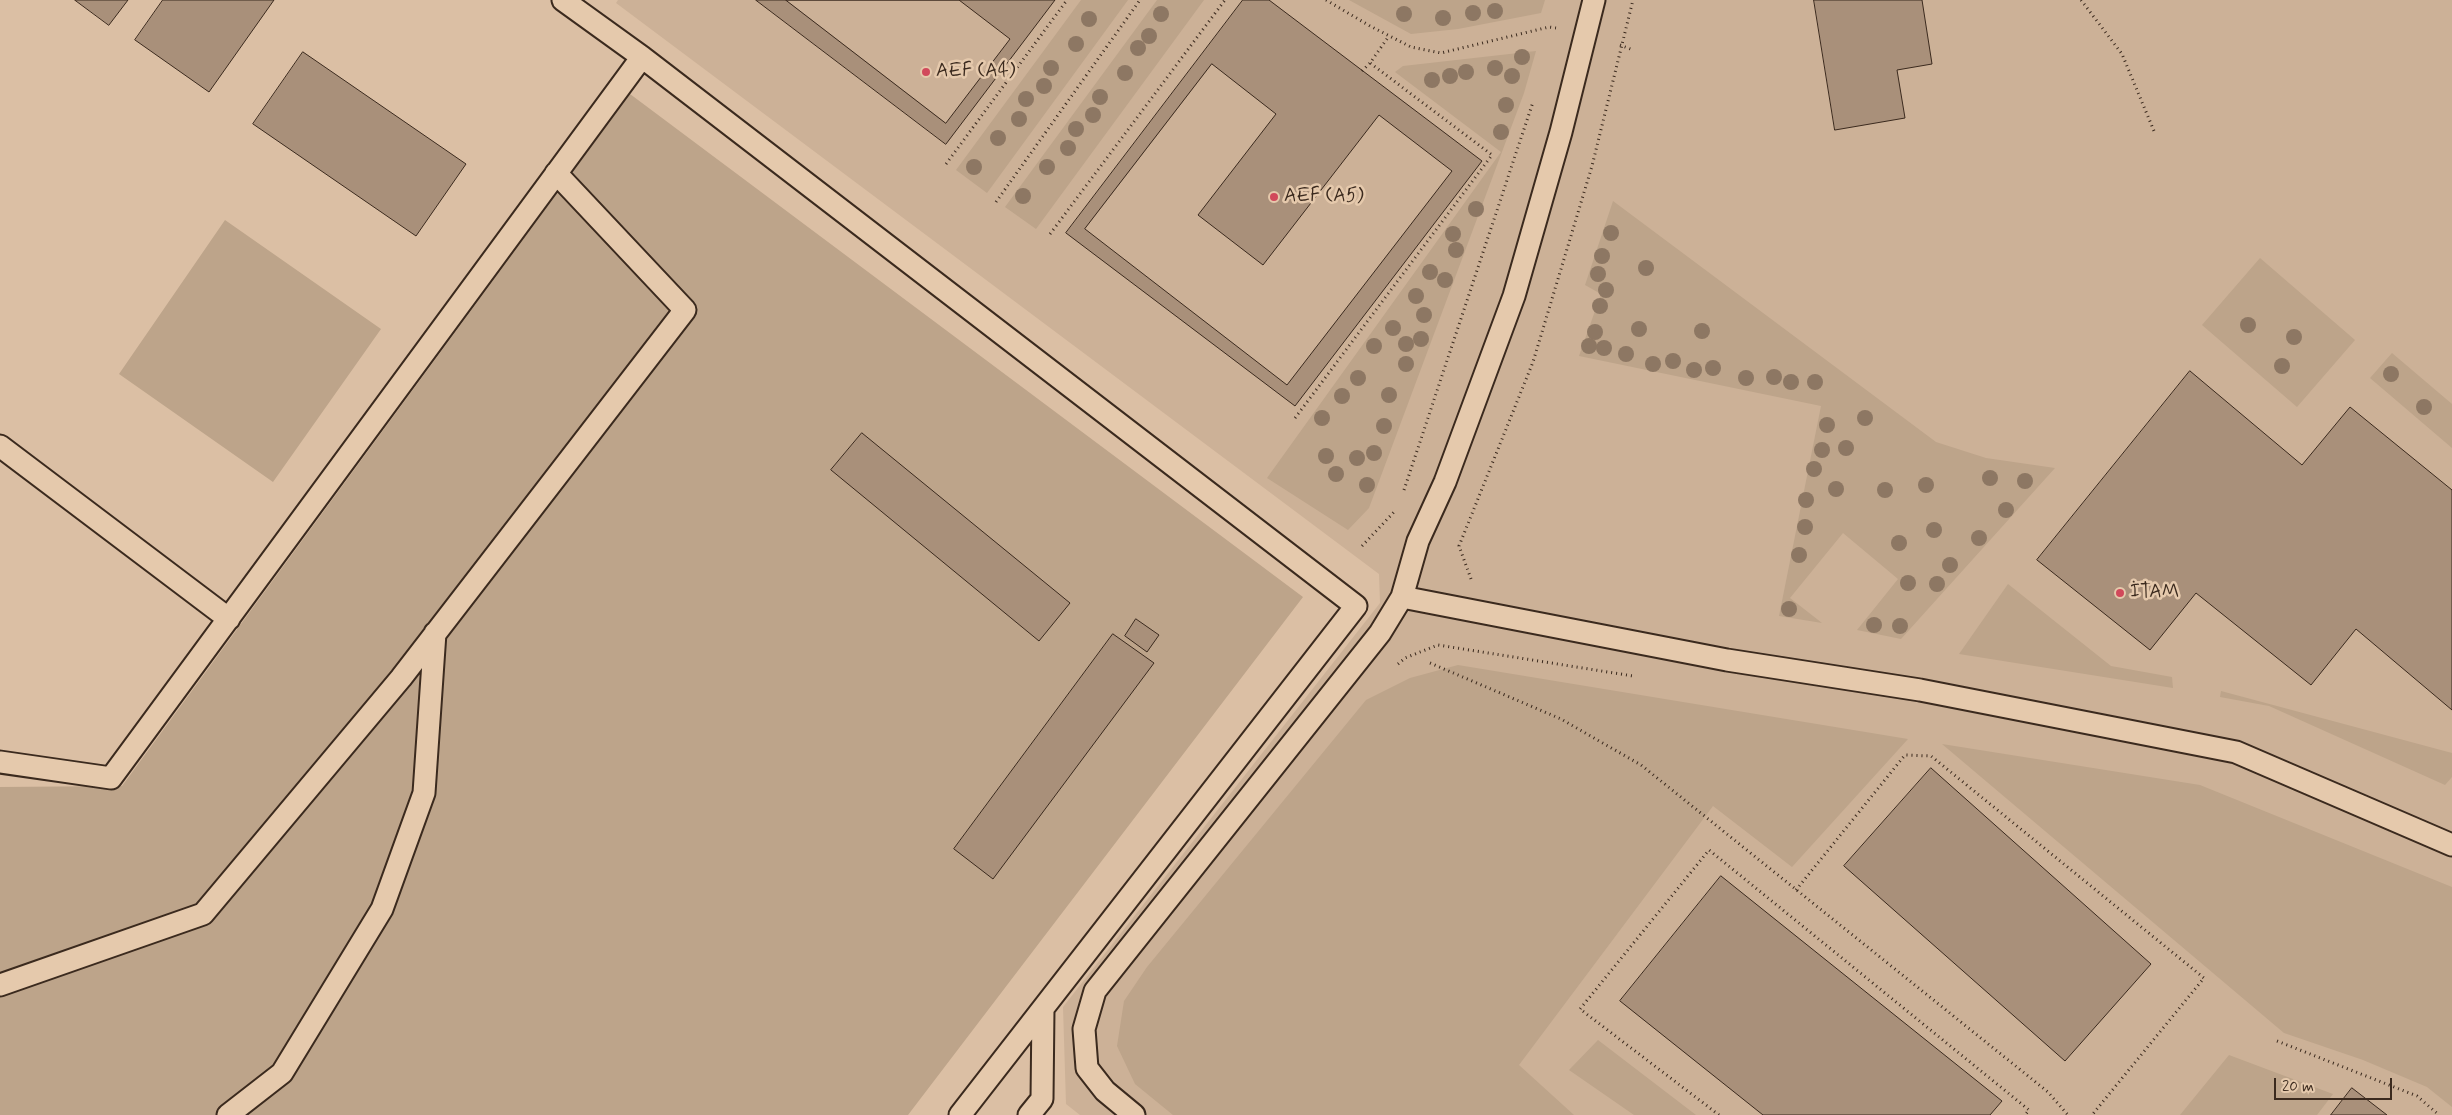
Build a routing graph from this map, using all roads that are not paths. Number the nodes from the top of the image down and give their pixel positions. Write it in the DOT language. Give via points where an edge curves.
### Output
graph roads {
  1 [pos="563,0"];
  2 [pos="1594,0"];
  3 [pos="642,57"];
  4 [pos="556,174"];
  5 [pos="0,446"];
  6 [pos="1402,597"];
  7 [pos="229,619"];
  8 [pos="435,633"];
  9 [pos="0,762"];
  10 [pos="2452,845"];
  11 [pos="0,985"];
  12 [pos="1043,1009"];
  13 [pos="228,1115"];
  14 [pos="960,1115"];
  15 [pos="1029,1115"];
  16 [pos="1134,1115"];
  1 -- 3 [label="lane"];
  2 -- 6 [label="lane" via="1514,296 1445,482 1418,541"];
  3 -- 4 [label="lane"];
  3 -- 12 [label="lane" via="1356,606"];
  4 -- 7 [label="lane"];
  4 -- 8 [label="lane" via="685,310"];
  5 -- 7 [label="lane"];
  6 -- 10 [label="lane" via="1727,660 1920,690 2236,752"];
  6 -- 16 [label="lane" via="1380,633 1095,992 1084,1029 1087,1068 1105,1091"];
  7 -- 9 [label="lane" via="110,778"];
  8 -- 11 [label="lane" via="204,914"];
  8 -- 13 [label="lane" via="424,793 382,909 282,1073"];
  12 -- 14 [label="lane"];
  12 -- 15 [label="lane" via="1042,1099"];
}
